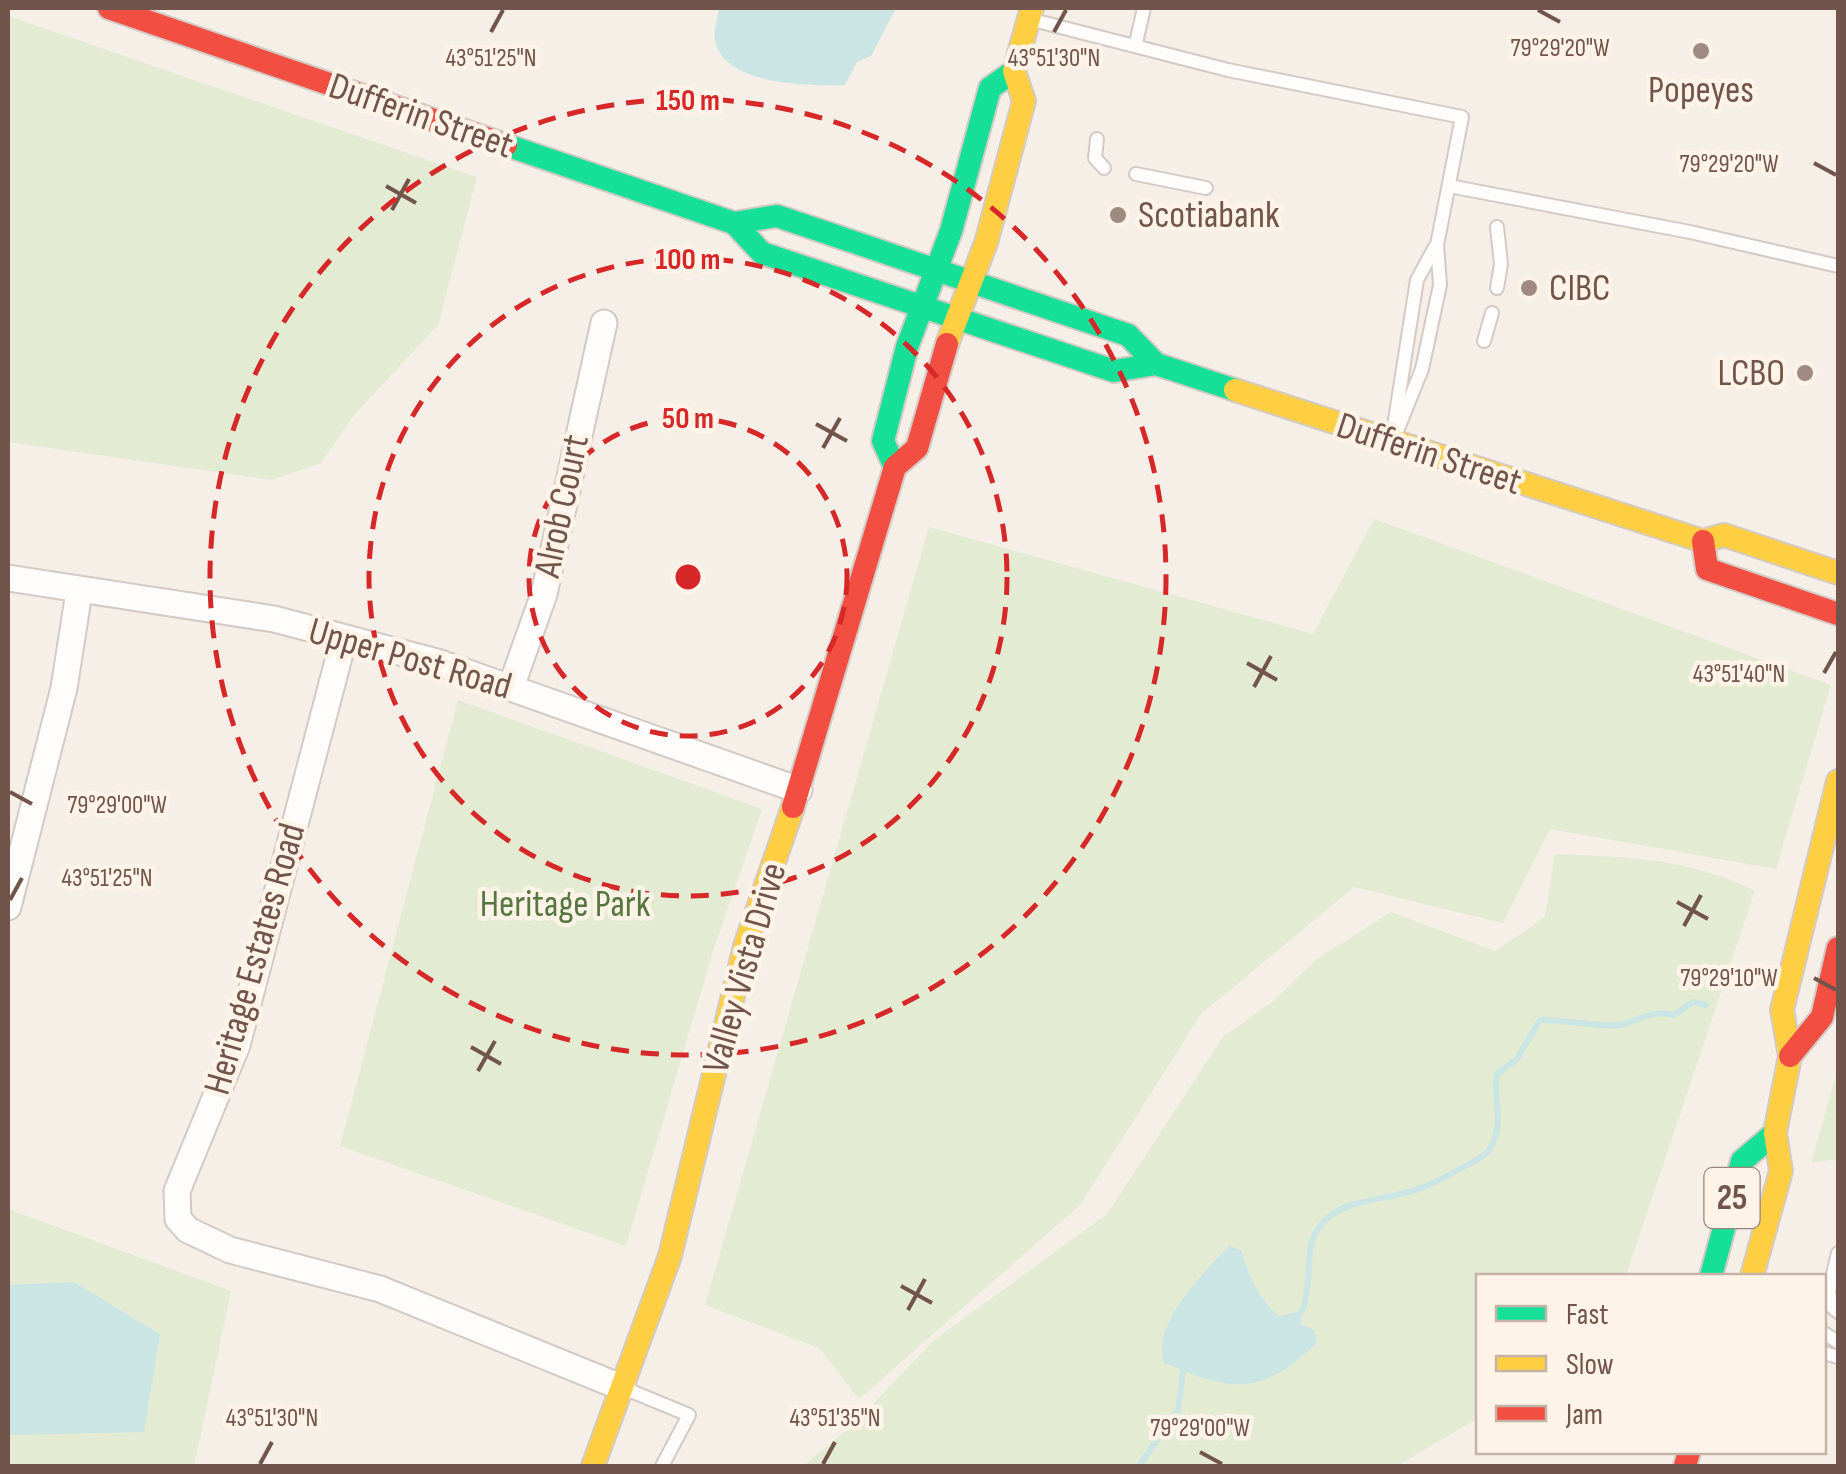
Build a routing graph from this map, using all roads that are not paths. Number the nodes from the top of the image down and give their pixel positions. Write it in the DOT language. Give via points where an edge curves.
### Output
graph roads {
  1 [pos="109,8"];
  2 [pos="1144,8"];
  3 [pos="1030,14"];
  4 [pos="1136,43"];
  5 [pos="1014,71"];
  6 [pos="1097,139"];
  7 [pos="1104,168"];
  8 [pos="1136,174"];
  9 [pos="1449,186"];
  10 [pos="1206,188"];
  11 [pos="734,223"];
  12 [pos="1497,227"];
  13 [pos="1437,245"];
  14 [pos="1838,266"];
  15 [pos="936,270"];
  16 [pos="971,282"];
  17 [pos="1496,288"];
  18 [pos="923,306"];
  19 [pos="1492,313"];
  20 [pos="957,318"];
  21 [pos="604,322"];
  22 [pos="1484,342"];
  23 [pos="1156,364"];
  24 [pos="1392,443"];
  25 [pos="894,467"];
  26 [pos="1703,542"];
  27 [pos="1838,572"];
  28 [pos="8,578"];
  29 [pos="79,592"];
  30 [pos="1838,614"];
  31 [pos="344,638"];
  32 [pos="511,687"];
  33 [pos="1838,781"];
  34 [pos="799,790"];
  35 [pos="8,907"];
  36 [pos="1838,948"];
  37 [pos="1790,1056"];
  38 [pos="1775,1132"];
  39 [pos="1760,1249"];
  40 [pos="1838,1253"];
  41 [pos="1712,1274"];
  42 [pos="1753,1274"];
  43 [pos="1766,1274"];
  44 [pos="1838,1312"];
  45 [pos="623,1388"];
  46 [pos="593,1466"];
  47 [pos="662,1466"];
  1 -- 11 [label="main road, Dufferin Street"];
  2 -- 4 [label="lane"];
  3 -- 4 [label="lane"];
  3 -- 5 [label="main road"];
  4 -- 9 [label="lane" via="1228,70 1462,116"];
  5 -- 15 [label="main road, Valley Vista Drive" via="990,88"];
  5 -- 16 [label="main road, Valley Vista Drive" via="1024,101"];
  6 -- 7 [label="lane" via="1094,158"];
  8 -- 10 [label="lane"];
  9 -- 13 [label="lane"];
  9 -- 14 [label="lane"];
  11 -- 15 [label="main road, Dufferin Street" via="778,216"];
  11 -- 18 [label="main road, Dufferin Street" via="762,253"];
  12 -- 17 [label="lane"];
  13 -- 24 [label="lane" via="1417,280"];
  13 -- 24 [label="lane" via="1440,284 1422,369"];
  15 -- 16 [label="main road, Dufferin Street"];
  15 -- 18 [label="main road, Valley Vista Drive"];
  16 -- 20 [label="main road, Valley Vista Drive"];
  16 -- 23 [label="main road, Dufferin Street" via="1128,335"];
  18 -- 20 [label="main road, Dufferin Street"];
  18 -- 25 [label="main road, Valley Vista Drive" via="883,441"];
  19 -- 22 [label="lane"];
  20 -- 23 [label="main road, Dufferin Street" via="1114,371"];
  20 -- 25 [label="main road, Valley Vista Drive" via="918,448"];
  21 -- 32 [label="street, Alrob Court" via="544,594"];
  23 -- 24 [label="main road, Dufferin Street"];
  24 -- 26 [label="main road, Dufferin Street"];
  25 -- 34 [label="main road, Valley Vista Drive"];
  26 -- 27 [label="main road, Dufferin Street" via="1724,535"];
  26 -- 30 [label="main road" via="1707,570"];
  28 -- 29 [label="street, Upper Post Road"];
  29 -- 31 [label="street, Upper Post Road" via="257,616"];
  29 -- 35 [label="street" via="64,688"];
  31 -- 32 [label="street, Upper Post Road"];
  31 -- 45 [label="street, Heritage Estates Road" via="237,1046 176,1191 178,1219 230,1250 370,1285"];
  32 -- 34 [label="street, Upper Post Road"];
  33 -- 37 [label="main road, 25" via="1782,1010"];
  34 -- 45 [label="main road, Valley Vista Drive" via="745,946 670,1256"];
  36 -- 37 [label="main road, 25" via="1822,1017"];
  37 -- 38 [label="main road, 25"];
  38 -- 39 [label="main road, 25" via="1781,1171"];
  38 -- 41 [label="main road, 25" via="1742,1161"];
  39 -- 42 [label="main road, 25"];
  39 -- 43 [label="lane"];
  40 -- 44 [label="lane" via="1828,1290"];
  45 -- 46 [label="main road, Valley Vista Drive"];
  45 -- 47 [label="lane" via="689,1415"];
}
